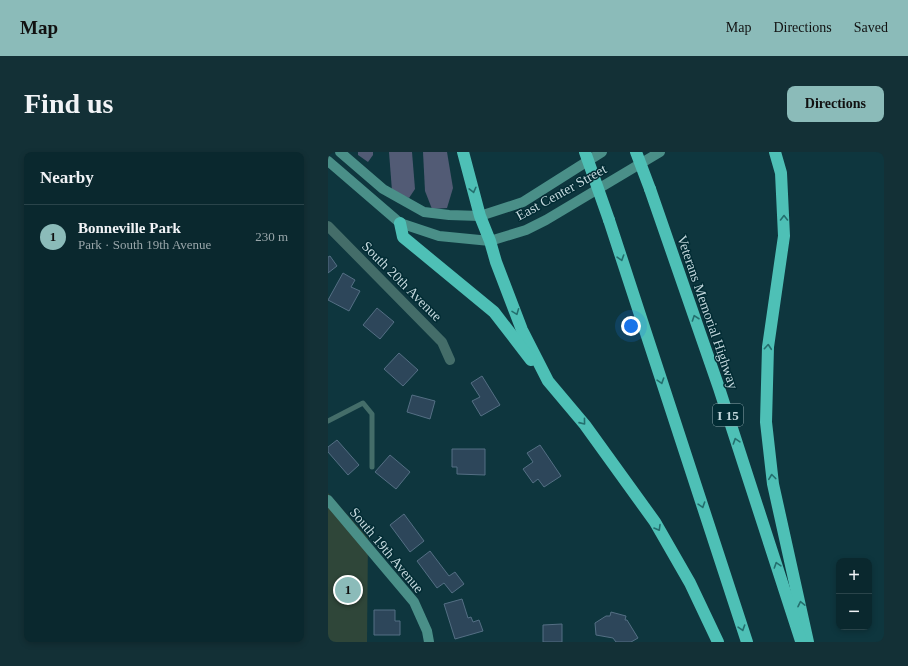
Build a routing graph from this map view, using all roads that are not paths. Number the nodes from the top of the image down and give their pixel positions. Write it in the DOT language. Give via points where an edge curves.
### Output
graph roads {
  1 [pos="340,152"];
  2 [pos="463,152"];
  3 [pos="585,152"];
  4 [pos="602,152"];
  5 [pos="636,152"];
  6 [pos="660,152"];
  7 [pos="775,152"];
  8 [pos="328,161"];
  9 [pos="480,216"];
  10 [pos="400,223"];
  11 [pos="328,226"];
  12 [pos="490,241"];
  13 [pos="450,360"];
  14 [pos="548,381"];
  15 [pos="328,421"];
  16 [pos="372,467"];
  17 [pos="328,500"];
  18 [pos="429,642"];
  19 [pos="718,642"];
  20 [pos="747,642"];
  21 [pos="802,642"];
  22 [pos="808,642"];
  1 -- 9 [label="main road, East Center Street" via="383,189 424,212"];
  2 -- 9 [label="highway, one-way"];
  3 -- 20 [label="highway, one-way, bridge"];
  4 -- 9 [label="main road, East Center Street" via="523,202"];
  21 -- 5 [label="highway, Veterans Memorial Highway / I 15, one-way, bridge" via="719,388"];
  6 -- 12 [label="main road, East Center Street" via="546,220 526,230"];
  22 -- 7 [label="highway, one-way" via="773,484 766,422 768,347 784,236 781,173"];
  8 -- 10 [label="main road, East Center Street"];
  9 -- 12 [label="highway"];
  10 -- 12 [label="main road, East Center Street" via="439,236"];
  10 -- 14 [label="highway" via="404,237 494,312"];
  11 -- 13 [label="street, South 20th Avenue" via="442,342"];
  12 -- 14 [label="highway, one-way" via="522,330"];
  14 -- 19 [label="highway, one-way" via="585,425 655,522 690,583"];
  15 -- 16 [label="lane" via="363,403 372,414"];
  17 -- 18 [label="main road, South 19th Avenue" via="414,602"];
}
